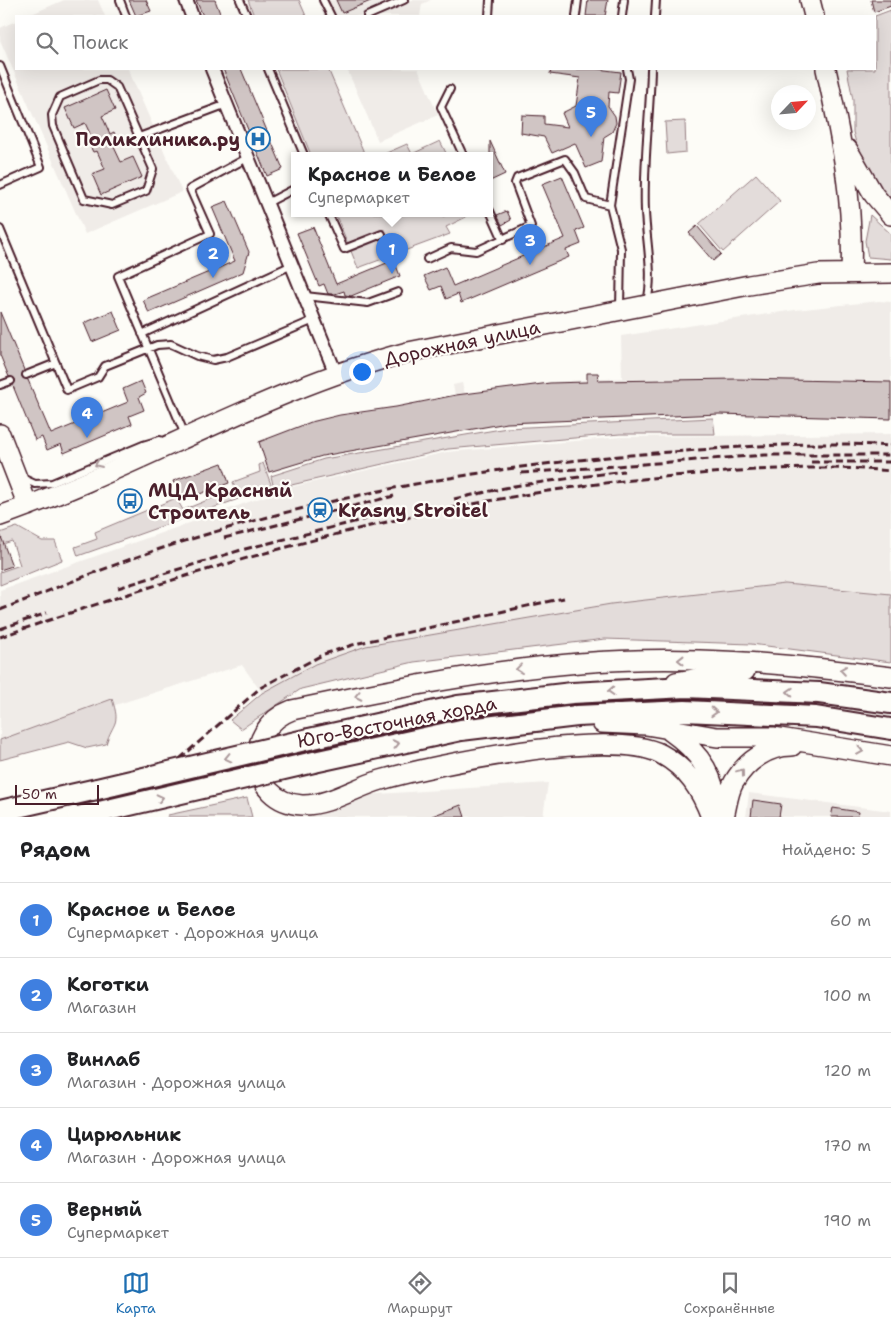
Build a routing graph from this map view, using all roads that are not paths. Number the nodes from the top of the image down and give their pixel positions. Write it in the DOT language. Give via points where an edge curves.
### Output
graph roads {
  1 [pos="120,0"];
  2 [pos="186,0"];
  3 [pos="240,0"];
  4 [pos="324,0"];
  5 [pos="404,0"];
  6 [pos="490,0"];
  7 [pos="578,0"];
  8 [pos="624,0"];
  9 [pos="656,0"];
  10 [pos="810,0"];
  11 [pos="126,15"];
  12 [pos="192,15"];
  13 [pos="247,15"];
  14 [pos="330,15"];
  15 [pos="369,15"];
  16 [pos="489,15"];
  17 [pos="576,15"];
  18 [pos="622,15"];
  19 [pos="654,15"];
  20 [pos="814,15"];
  21 [pos="0,66"];
  22 [pos="212,70"];
  23 [pos="268,70"];
  24 [pos="627,70"];
  25 [pos="651,70"];
  26 [pos="826,70"];
  27 [pos="450,89"];
  28 [pos="227,104"];
  29 [pos="840,136"];
  30 [pos="139,137"];
  31 [pos="303,152"];
  32 [pos="462,152"];
  33 [pos="249,157"];
  34 [pos="0,185"];
  35 [pos="291,190"];
  36 [pos="266,203"];
  37 [pos="610,205"];
  38 [pos="891,215"];
  39 [pos="330,217"];
  40 [pos="493,217"];
  41 [pos="0,229"];
  42 [pos="382,234"];
  43 [pos="504,240"];
  44 [pos="427,259"];
  45 [pos="292,265"];
  46 [pos="851,272"];
  47 [pos="891,273"];
  48 [pos="398,292"];
  49 [pos="305,296"];
  50 [pos="646,306"];
  51 [pos="620,311"];
  52 [pos="314,320"];
  53 [pos="142,334"];
  54 [pos="149,349"];
  55 [pos="56,363"];
  56 [pos="336,374"];
  57 [pos="26,375"];
  58 [pos="11,381"];
  59 [pos="0,386"];
  60 [pos="0,434"];
  61 [pos="186,438"];
  62 [pos="13,468"];
  63 [pos="52,482"];
  64 [pos="28,506"];
  65 [pos="0,516"];
  66 [pos="793,664"];
  67 [pos="891,677"];
  68 [pos="639,690"];
  69 [pos="891,703"];
  70 [pos="891,729"];
  71 [pos="461,730"];
  72 [pos="669,730"];
  73 [pos="829,746"];
  74 [pos="891,756"];
  75 [pos="0,811"];
  76 [pos="78,817"];
  77 [pos="711,817"];
  78 [pos="722,817"];
  1 -- 11 [label="lane"];
  2 -- 12 [label="street"];
  3 -- 13 [label="lane"];
  4 -- 14 [label="lane"];
  5 -- 15 [label="lane"];
  6 -- 16 [label="lane"];
  7 -- 17 [label="lane"];
  8 -- 18 [label="lane"];
  9 -- 19 [label="lane"];
  10 -- 20 [label="street"];
  21 -- 34 [label="lane" via="41,167"];
  22 -- 28 [label="street"];
  23 -- 31 [label="lane"];
  24 -- 37 [label="lane" via="629,78"];
  25 -- 50 [label="lane" via="644,210 651,288"];
  26 -- 29 [label="street"];
  27 -- 32 [label="lane" via="441,107"];
  28 -- 30 [label="lane"];
  28 -- 33 [label="street"];
  29 -- 38 [label="street" via="863,178"];
  29 -- 46 [label="street" via="852,226"];
  30 -- 30 [label="lane" via="153,169 146,191 112,205 84,199 52,126 55,105 60,98 100,80 107,80 117,87"];
  33 -- 36 [label="street"];
  33 -- 53 [label="lane" via="190,189 210,234 118,276"];
  35 -- 36 [label="lane"];
  36 -- 45 [label="street"];
  37 -- 43 [label="lane" via="586,199 565,159 517,178 515,182 531,226"];
  37 -- 51 [label="lane" via="621,249"];
  39 -- 42 [label="lane" via="344,249"];
  40 -- 43 [label="lane"];
  41 -- 55 [label="lane"];
  43 -- 44 [label="lane" via="476,251 451,248"];
  45 -- 49 [label="street"];
  45 -- 53 [label="lane"];
  46 -- 47 [label="street, Дорожная улица"];
  46 -- 50 [label="street, Дорожная улица" via="818,274"];
  48 -- 49 [label="lane" via="368,303"];
  49 -- 52 [label="street"];
  50 -- 51 [label="street, Дорожная улица"];
  51 -- 56 [label="street, Дорожная улица" via="408,352"];
  52 -- 54 [label="lane" via="213,360 172,344"];
  52 -- 56 [label="street"];
  53 -- 54 [label="lane"];
  54 -- 55 [label="lane" via="105,366 98,377 67,390"];
  54 -- 61 [label="lane"];
  55 -- 57 [label="lane"];
  56 -- 61 [label="street, Дорожная улица"];
  58 -- 59 [label="lane"];
  60 -- 62 [label="street"];
  61 -- 63 [label="lane, one-way" via="167,438 143,445"];
  61 -- 64 [label="street, Дорожная улица"];
  62 -- 63 [label="lane" via="35,484"];
  62 -- 64 [label="street"];
  63 -- 64 [label="lane"];
  64 -- 65 [label="street, Дорожная улица"];
  67 -- 66 [label="street, one-way"];
  66 -- 68 [label="street"];
  66 -- 77 [label="street, one-way" via="682,660 580,662 475,674 292,710 269,724 257,747 257,765 269,789 283,800 309,805 419,769 508,754 592,745 632,745 659,753 676,764 703,795"];
  69 -- 68 [label="main road, Юго-Восточная хорда, one-way" via="819,694 686,687"];
  68 -- 75 [label="main road, Юго-Восточная хорда, one-way, bridge" via="572,693 458,706"];
  71 -- 70 [label="main road, Юго-Восточная хорда, one-way" via="576,716 685,711 816,717"];
  71 -- 72 [label="street" via="612,723"];
  76 -- 71 [label="main road, Юго-Восточная хорда, one-way, bridge"];
  72 -- 73 [label="street" via="717,737 773,737"];
  72 -- 78 [label="street" via="688,744 701,760 712,779"];
  73 -- 74 [label="street, one-way"];
  78 -- 73 [label="street, one-way" via="733,783 747,764 767,750 787,746"];
}
